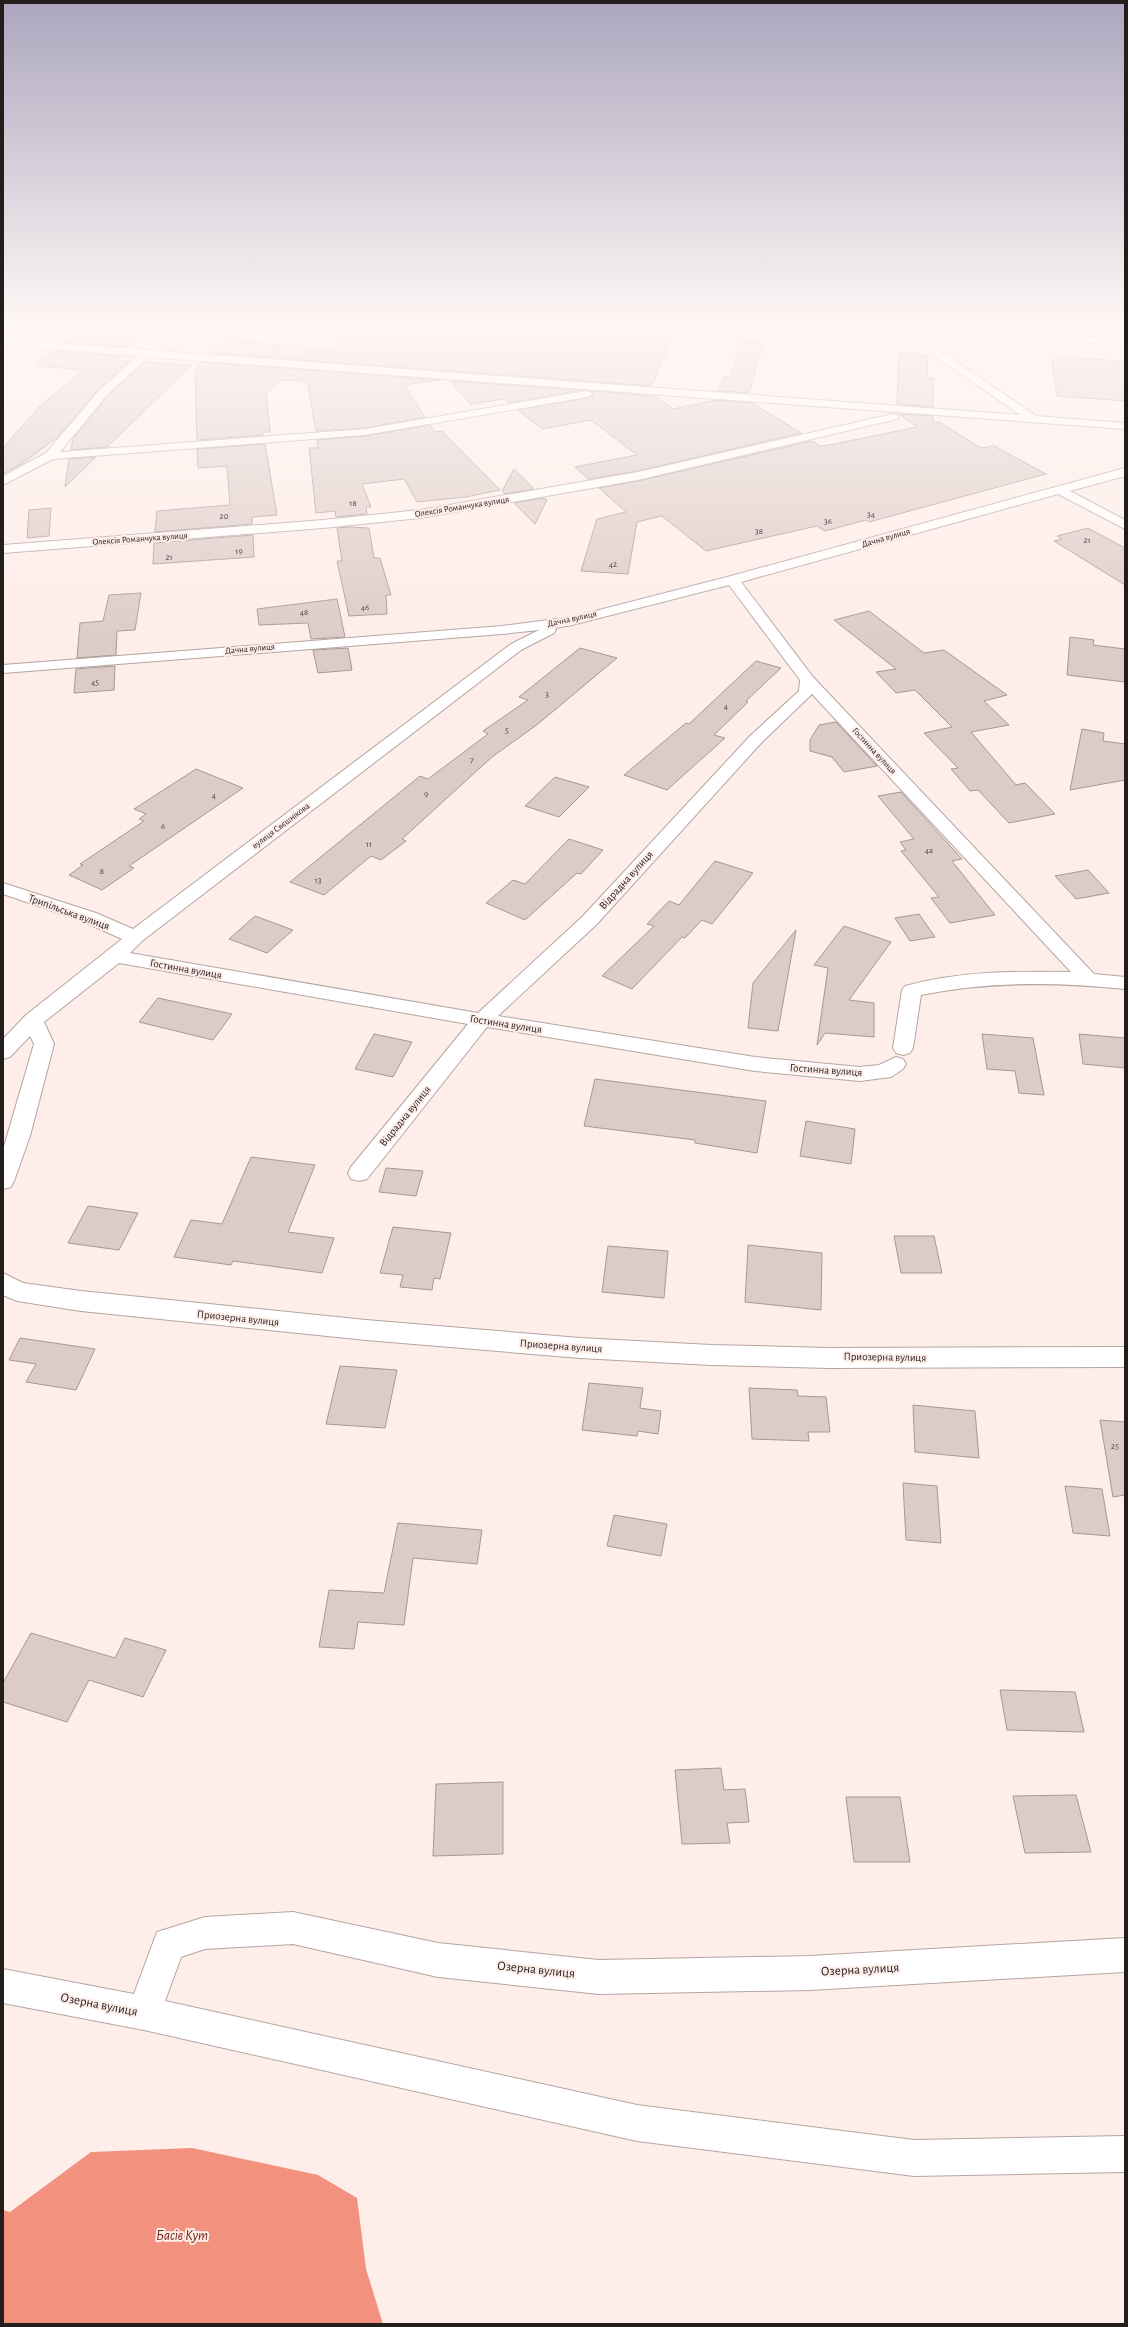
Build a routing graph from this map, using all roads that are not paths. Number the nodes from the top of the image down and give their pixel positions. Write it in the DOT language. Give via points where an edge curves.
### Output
graph roads {
  1 [pos="72,430"];
  2 [pos="380,430"];
  3 [pos="837,430"];
  4 [pos="50,456"];
  5 [pos="1125,472"];
  6 [pos="3,481"];
  7 [pos="1059,490"];
  8 [pos="1125,525"];
  9 [pos="3,549"];
  10 [pos="732,580"];
  11 [pos="572,621"];
  12 [pos="3,669"];
  13 [pos="808,680"];
  14 [pos="3,888"];
  15 [pos="135,938"];
  16 [pos="115,956"];
  17 [pos="1088,979"];
  18 [pos="1125,983"];
  19 [pos="33,1020"];
  20 [pos="482,1020"];
  21 [pos="3,1052"];
  22 [pos="359,1173"];
  23 [pos="3,1181"];
  24 [pos="3,1282"];
  25 [pos="1125,1357"];
  26 [pos="1125,1955"];
  27 [pos="3,1986"];
  28 [pos="144,2013"];
  29 [pos="1125,2154"];
  1 -- 4 [label="street"];
  2 -- 4 [label="street"];
  3 -- 9 [label="street, Олексія Романчука вулиця" via="638,476 420,514"];
  4 -- 6 [label="street"];
  5 -- 7 [label="street, Дачна вулиця"];
  7 -- 8 [label="street"];
  7 -- 10 [label="street, Дачна вулиця"];
  10 -- 11 [label="street, Дачна вулиця"];
  10 -- 13 [label="street"];
  11 -- 12 [label="street, Дачна вулиця" via="502,630"];
  11 -- 15 [label="street, вулиця Свєшнікова" via="541,633 516,647"];
  13 -- 17 [label="street, Гостинна вулиця"];
  13 -- 20 [label="street, Відрадна вулиця" via="806,692 756,739 590,920"];
  14 -- 15 [label="street, Трипільська вулиця" via="89,917"];
  15 -- 16 [label="street, вулиця Свєшнікова"];
  16 -- 19 [label="street, вулиця Свєшнікова"];
  16 -- 20 [label="street, Гостинна вулиця"];
  17 -- 18 [label="street, Гостинна вулиця"];
  17 -- 20 [label="street, Гостинна вулиця" via="958,982 912,990 899,1056 884,1072 833,1072 755,1064"];
  19 -- 21 [label="street, вулиця Свєшнікова"];
  19 -- 23 [label="street" via="44,1044 19,1136"];
  20 -- 22 [label="street, Відрадна вулиця"];
  24 -- 25 [label="street, Приозерна вулиця" via="17,1292 81,1301 506,1343 655,1352 872,1358"];
  26 -- 28 [label="street, Озерна вулиця" via="810,1973 599,1977 438,1960 294,1928 205,1933 169,1944"];
  27 -- 28 [label="street, Озерна вулиця"];
  28 -- 29 [label="street" via="637,2123 914,2158"];
}
